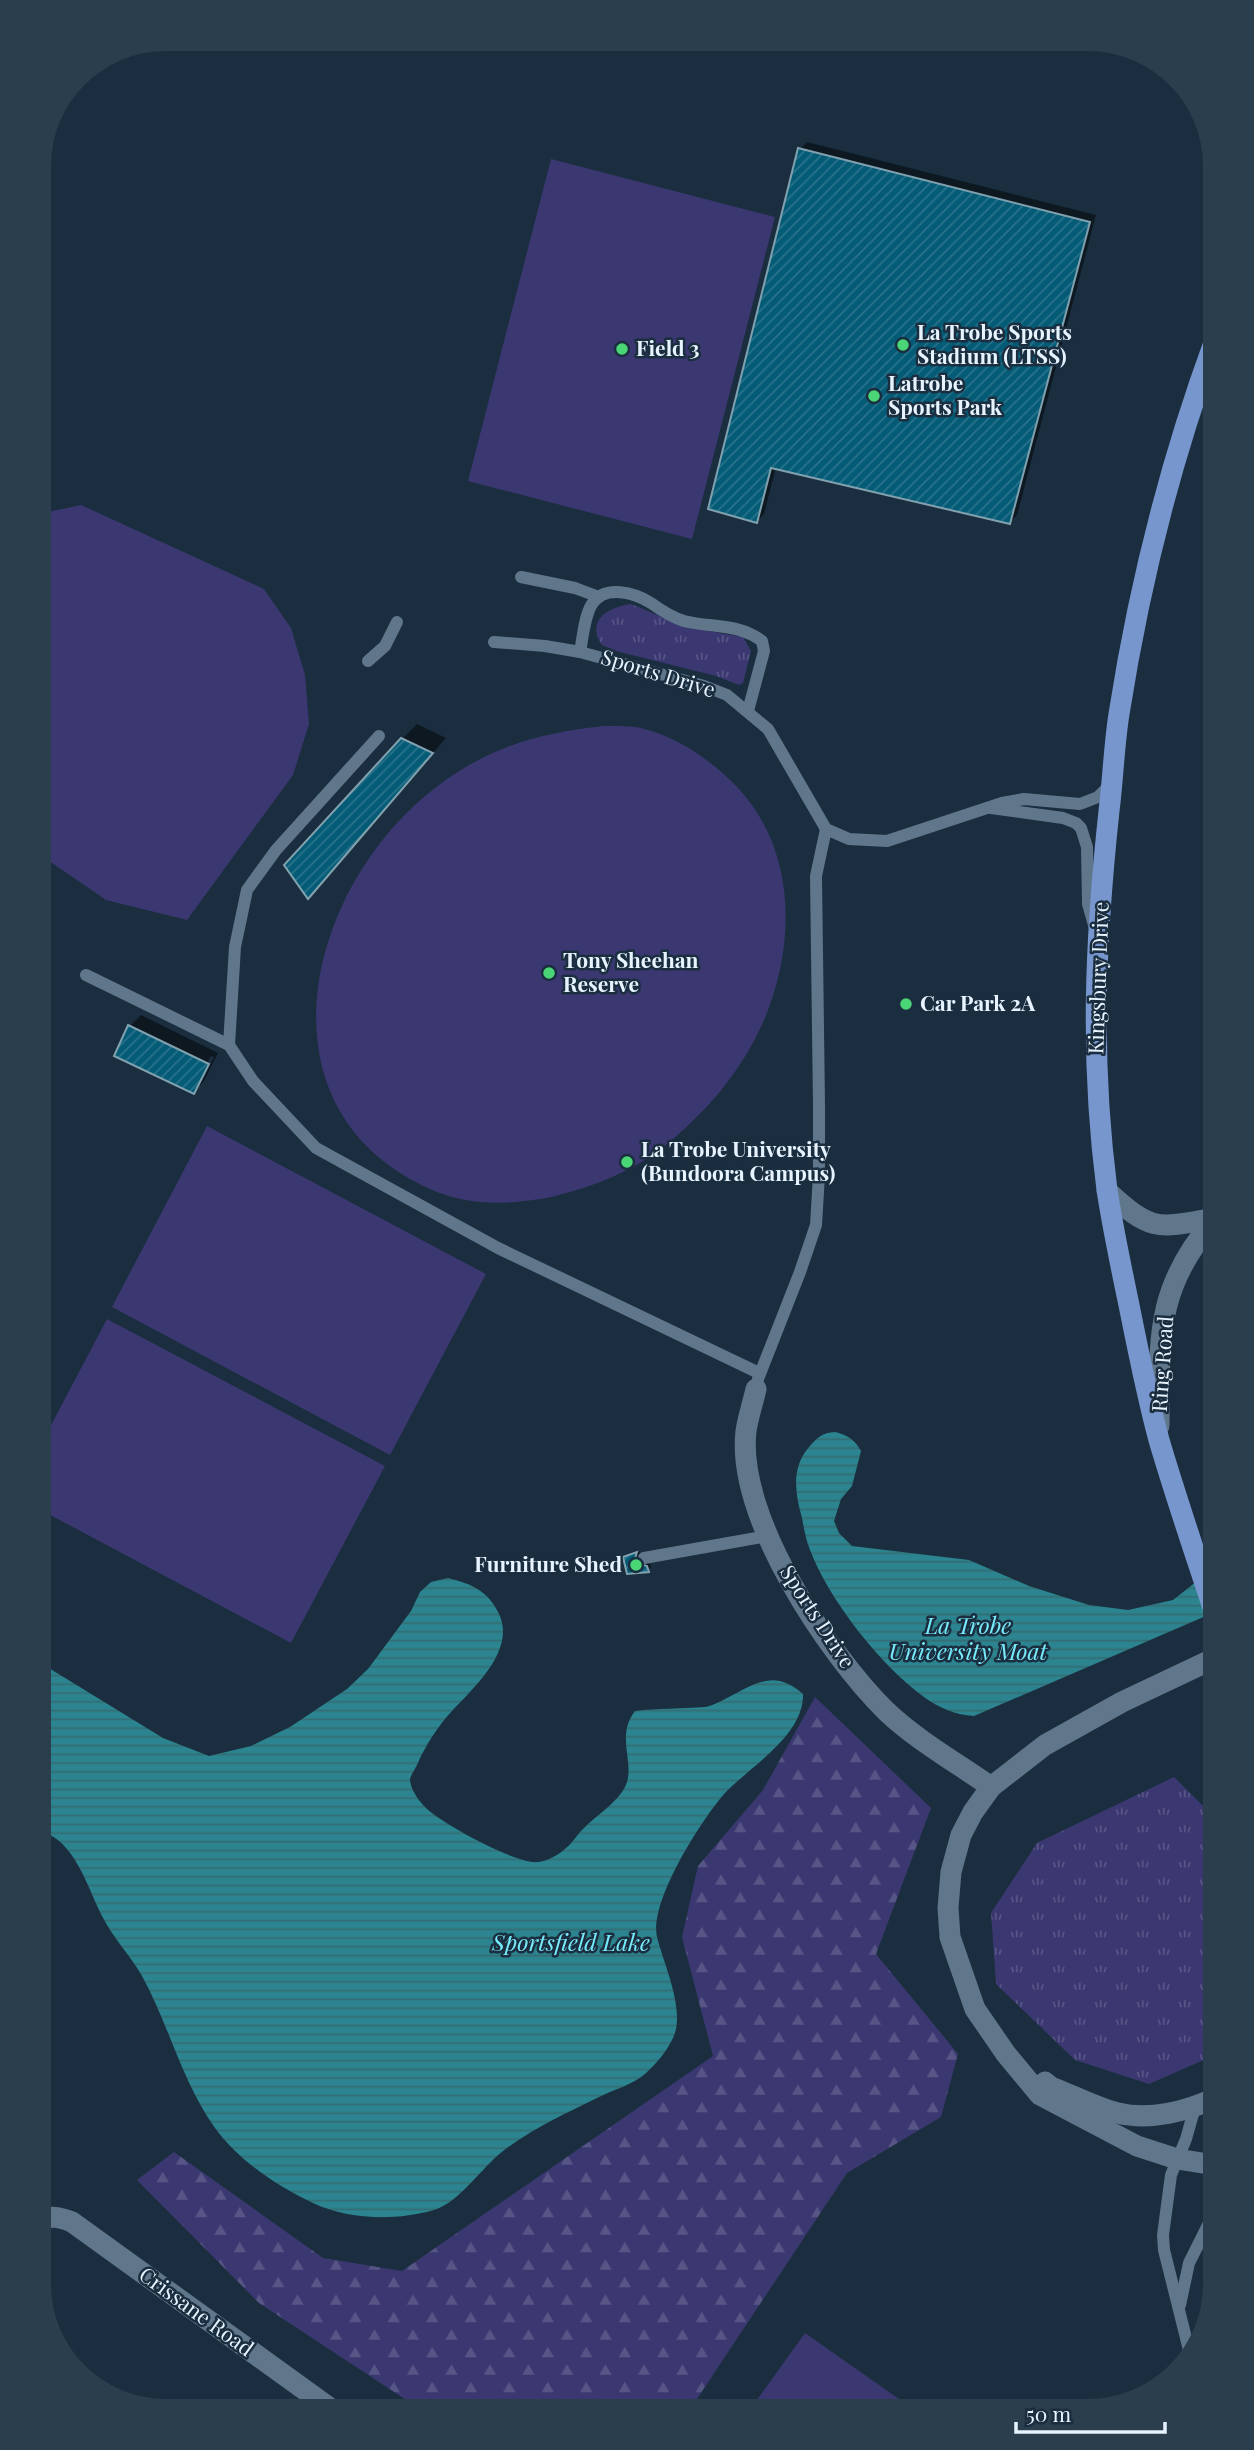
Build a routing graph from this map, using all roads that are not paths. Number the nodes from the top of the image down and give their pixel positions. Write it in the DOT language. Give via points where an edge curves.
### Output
graph roads {
  1 [pos="1203,377"];
  2 [pos="522,577"];
  3 [pos="599,597"];
  4 [pos="397,622"];
  5 [pos="494,642"];
  6 [pos="580,652"];
  7 [pos="368,661"];
  8 [pos="748,711"];
  9 [pos="379,736"];
  10 [pos="1112,783"];
  11 [pos="987,808"];
  12 [pos="826,829"];
  13 [pos="1098,940"];
  14 [pos="86,975"];
  15 [pos="229,1045"];
  16 [pos="1107,1191"];
  17 [pos="1203,1220"];
  18 [pos="1203,1233"];
  19 [pos="758,1381"];
  20 [pos="1159,1439"];
  21 [pos="768,1536"];
  22 [pos="644,1558"];
  23 [pos="1203,1575"];
  24 [pos="1203,1664"];
  25 [pos="991,1787"];
  26 [pos="1006,2054"];
  27 [pos="1203,2104"];
  28 [pos="1195,2107"];
  29 [pos="1177,2159"];
  30 [pos="1203,2163"];
  31 [pos="51,2219"];
  32 [pos="1203,2236"];
  33 [pos="1179,2308"];
  34 [pos="1187,2342"];
  35 [pos="317,2399"];
  1 -- 10 [label="main road, Kingsbury Drive" via="1143,581 1118,718"];
  2 -- 3 [label="lane"];
  3 -- 6 [label="lane, Sports Drive" via="587,617"];
  3 -- 8 [label="lane" via="619,592 635,595 685,621 751,633 762,642 764,651"];
  4 -- 7 [label="lane" via="385,646"];
  5 -- 6 [label="lane"];
  6 -- 8 [label="lane, Sports Drive" via="704,686 727,695"];
  8 -- 12 [label="lane, Sports Drive" via="768,729"];
  9 -- 15 [label="lane" via="276,850 247,890 235,947"];
  10 -- 11 [label="lane" via="1098,797 1080,804 1024,799"];
  10 -- 13 [label="main road, Kingsbury Drive"];
  11 -- 12 [label="lane" via="887,841 849,839"];
  11 -- 13 [label="lane" via="1063,818 1081,828 1087,847 1088,904"];
  12 -- 19 [label="lane" via="816,876 820,1105 816,1225"];
  13 -- 16 [label="main road, Kingsbury Drive" via="1097,1087"];
  14 -- 15 [label="lane"];
  15 -- 19 [label="lane" via="253,1081 316,1148 498,1248"];
  16 -- 17 [label="street, Ring Road" via="1133,1215 1153,1224"];
  16 -- 20 [label="main road, Kingsbury Drive"];
  18 -- 20 [label="street, Ring Road" via="1180,1268 1163,1322"];
  19 -- 21 [label="street, Sports Drive" via="746,1432 748,1468"];
  20 -- 23 [label="main road, Kingsbury Drive"];
  21 -- 22 [label="lane"];
  21 -- 25 [label="street, Sports Drive" via="806,1607 863,1686 928,1745"];
  24 -- 25 [label="street" via="1045,1745"];
  25 -- 26 [label="street" via="961,1836 951,1872 950,1937 975,2009"];
  26 -- 28 [label="street" via="1051,2087 1118,2113 1163,2114"];
  26 -- 29 [label="street" via="1040,2095 1116,2137"];
  27 -- 28 [label="street"];
  28 -- 29 [label="lane"];
  29 -- 30 [label="street"];
  29 -- 33 [label="lane" via="1163,2235"];
  31 -- 35 [label="street, Crissane Road" via="72,2222"];
  32 -- 33 [label="lane" via="1189,2263"];
  33 -- 34 [label="lane"];
}
